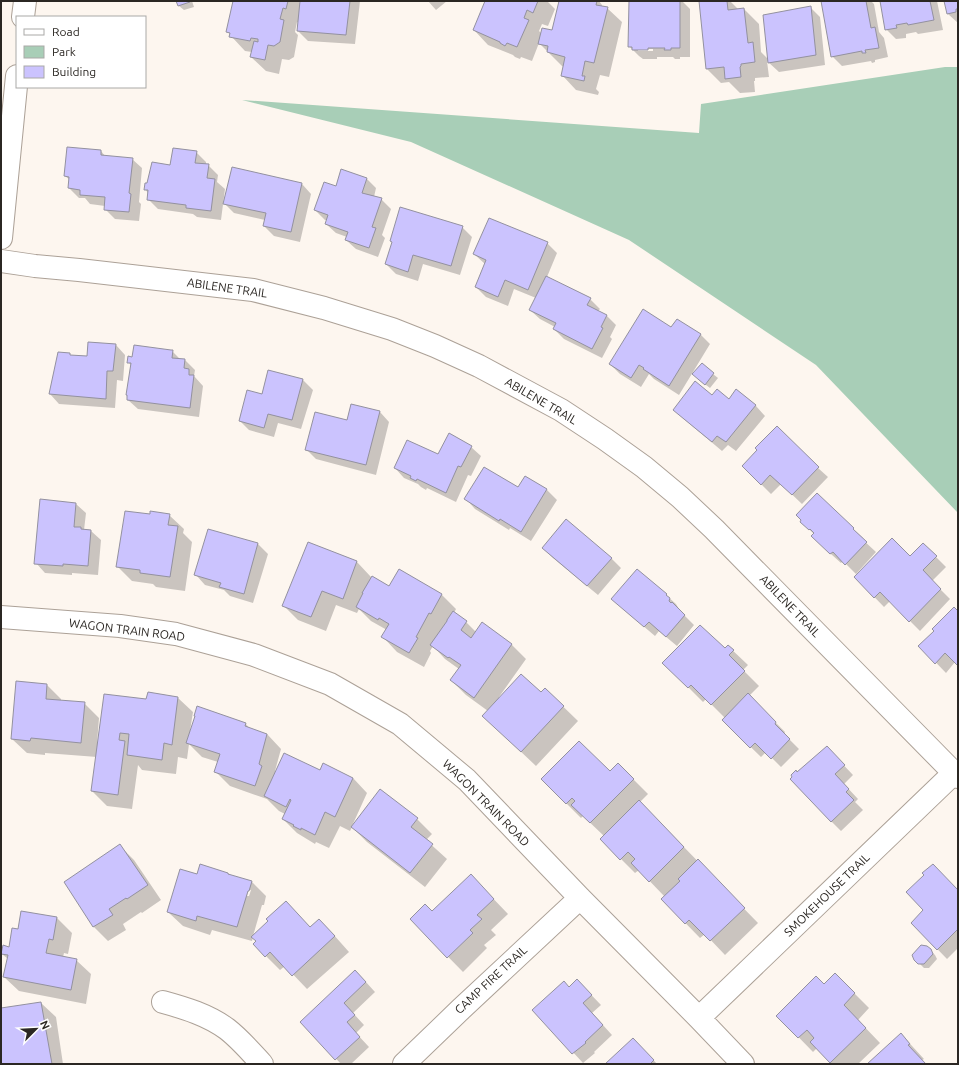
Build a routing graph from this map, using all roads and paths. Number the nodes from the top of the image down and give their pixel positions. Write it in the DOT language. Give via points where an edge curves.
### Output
graph roads {
  1 [pos="24,1"];
  2 [pos="23,16"];
  3 [pos="16,86"];
  4 [pos="1,238"];
  5 [pos="1,262"];
  6 [pos="1,617"];
  7 [pos="956,775"];
  8 [pos="580,898"];
  9 [pos="163,1002"];
  10 [pos="699,1018"];
  11 [pos="262,1064"];
  12 [pos="404,1064"];
  13 [pos="743,1064"];
  1 -- 2 [label="street"];
  3 -- 4 [label="street"];
  5 -- 7 [label="street, ABILENE TRAIL" via="253,290 392,329 467,360 524,390 561,410 605,439 680,497 725,539"];
  6 -- 8 [label="street, WAGON TRAIN ROAD" via="120,626 176,634 254,654 330,684 400,724 467,780"];
  7 -- 10 [label="street, SMOKEHOUSE TRAIL"];
  8 -- 10 [label="street, WAGON TRAIN ROAD"];
  8 -- 12 [label="street, CAMP FIRE TRAIL"];
  9 -- 11 [label="street" via="190,1010 226,1029"];
  10 -- 13 [label="street, WAGON TRAIN ROAD"];
}
